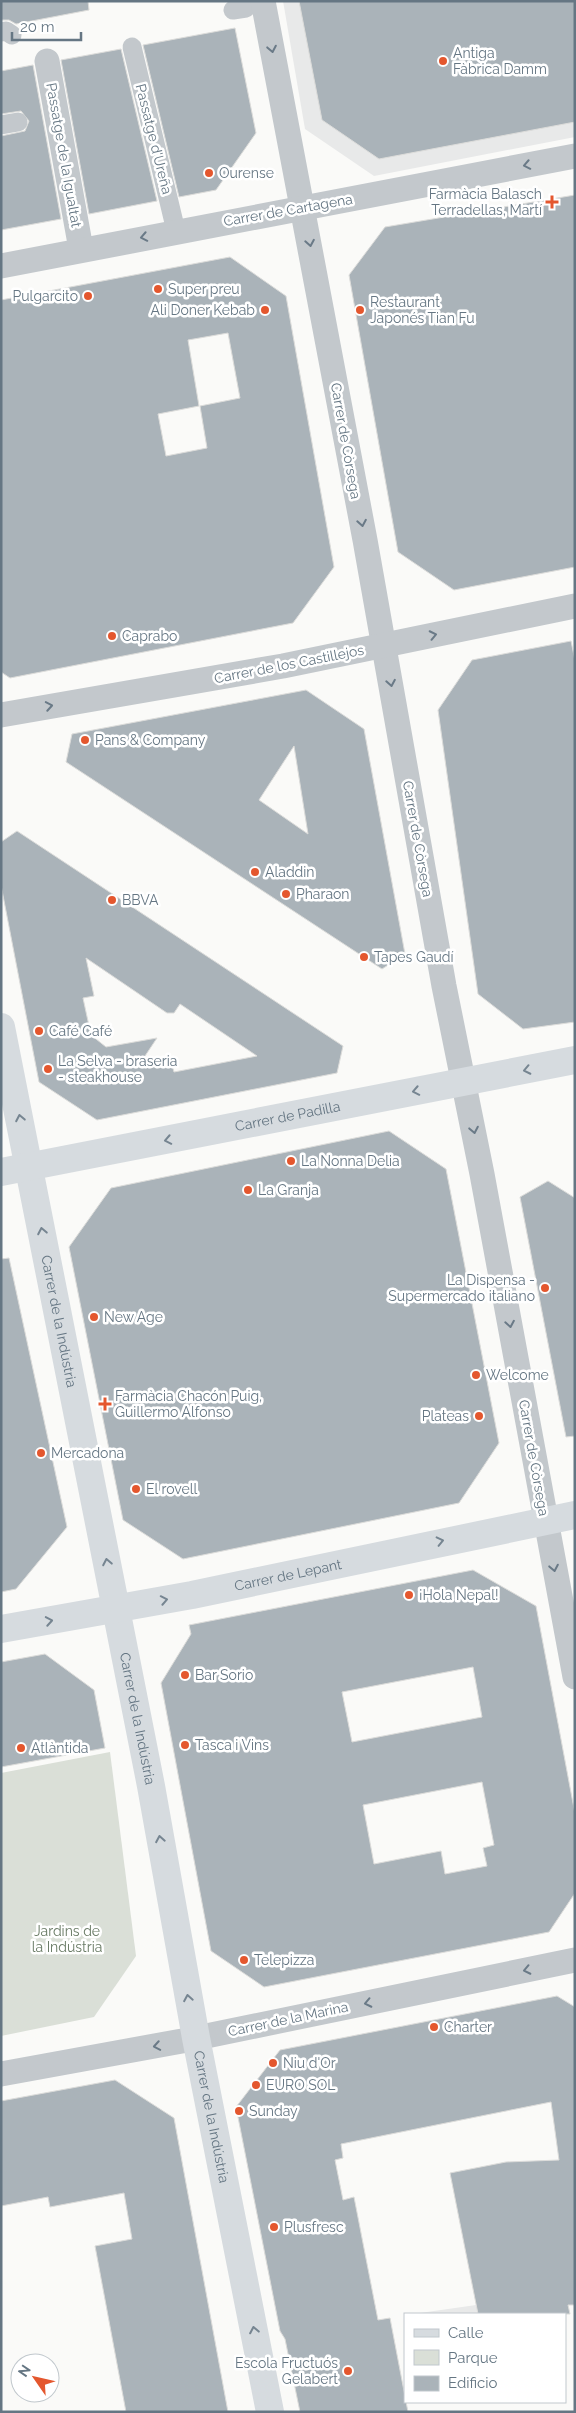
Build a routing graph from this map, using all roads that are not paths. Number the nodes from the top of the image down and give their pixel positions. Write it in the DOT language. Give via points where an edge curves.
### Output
graph roads {
  1 [pos="247,6"];
  2 [pos="132,47"];
  3 [pos="47,61"];
  4 [pos="575,156"];
  5 [pos="303,208"];
  6 [pos="176,231"];
  7 [pos="81,250"];
  8 [pos="1,266"];
  9 [pos="575,606"];
  10 [pos="384,645"];
  11 [pos="1,715"];
  12 [pos="1,1027"];
  13 [pos="575,1060"];
  14 [pos="464,1082"];
  15 [pos="29,1166"];
  16 [pos="1,1172"];
  17 [pos="575,1514"];
  18 [pos="544,1520"];
  19 [pos="116,1610"];
  20 [pos="1,1629"];
  21 [pos="575,1677"];
  22 [pos="575,1960"];
  23 [pos="196,2038"];
  24 [pos="1,2074"];
  25 [pos="270,2412"];
  1 -- 5 [label="street, Carrer de Còrsega, one-way"];
  2 -- 6 [label="street, Passatge d'Ureña"];
  3 -- 7 [label="street, Passatge de la Igualtat"];
  4 -- 5 [label="street, Carrer de Cartagena, one-way"];
  5 -- 6 [label="street, Carrer de Cartagena"];
  5 -- 10 [label="street, Carrer de Còrsega, one-way"];
  6 -- 7 [label="street, Carrer de Cartagena, one-way"];
  7 -- 8 [label="street, Carrer de Cartagena"];
  10 -- 9 [label="street, Carrer de los Castillejos, one-way"];
  11 -- 10 [label="street, Carrer de los Castillejos, one-way"];
  10 -- 14 [label="street, Carrer de Còrsega, one-way" via="442,977"];
  15 -- 12 [label="main road, Carrer de la Indústria, one-way"];
  13 -- 14 [label="main road, Carrer de Padilla, one-way"];
  14 -- 15 [label="main road, Carrer de Padilla, one-way"];
  14 -- 18 [label="street, Carrer de Còrsega, one-way"];
  15 -- 16 [label="main road, Carrer de Padilla"];
  19 -- 15 [label="main road, Carrer de la Indústria, one-way"];
  17 -- 18 [label="main road, Carrer de Lepant"];
  19 -- 18 [label="main road, Carrer de Lepant, one-way"];
  18 -- 21 [label="street, Carrer de Còrsega, one-way"];
  20 -- 19 [label="main road, Carrer de Lepant, one-way"];
  23 -- 19 [label="main road, Carrer de la Indústria, one-way"];
  22 -- 23 [label="street, Carrer de la Marina, one-way"];
  23 -- 24 [label="street, Carrer de la Marina, one-way"];
  25 -- 23 [label="main road, Carrer de la Indústria, one-way"];
}
